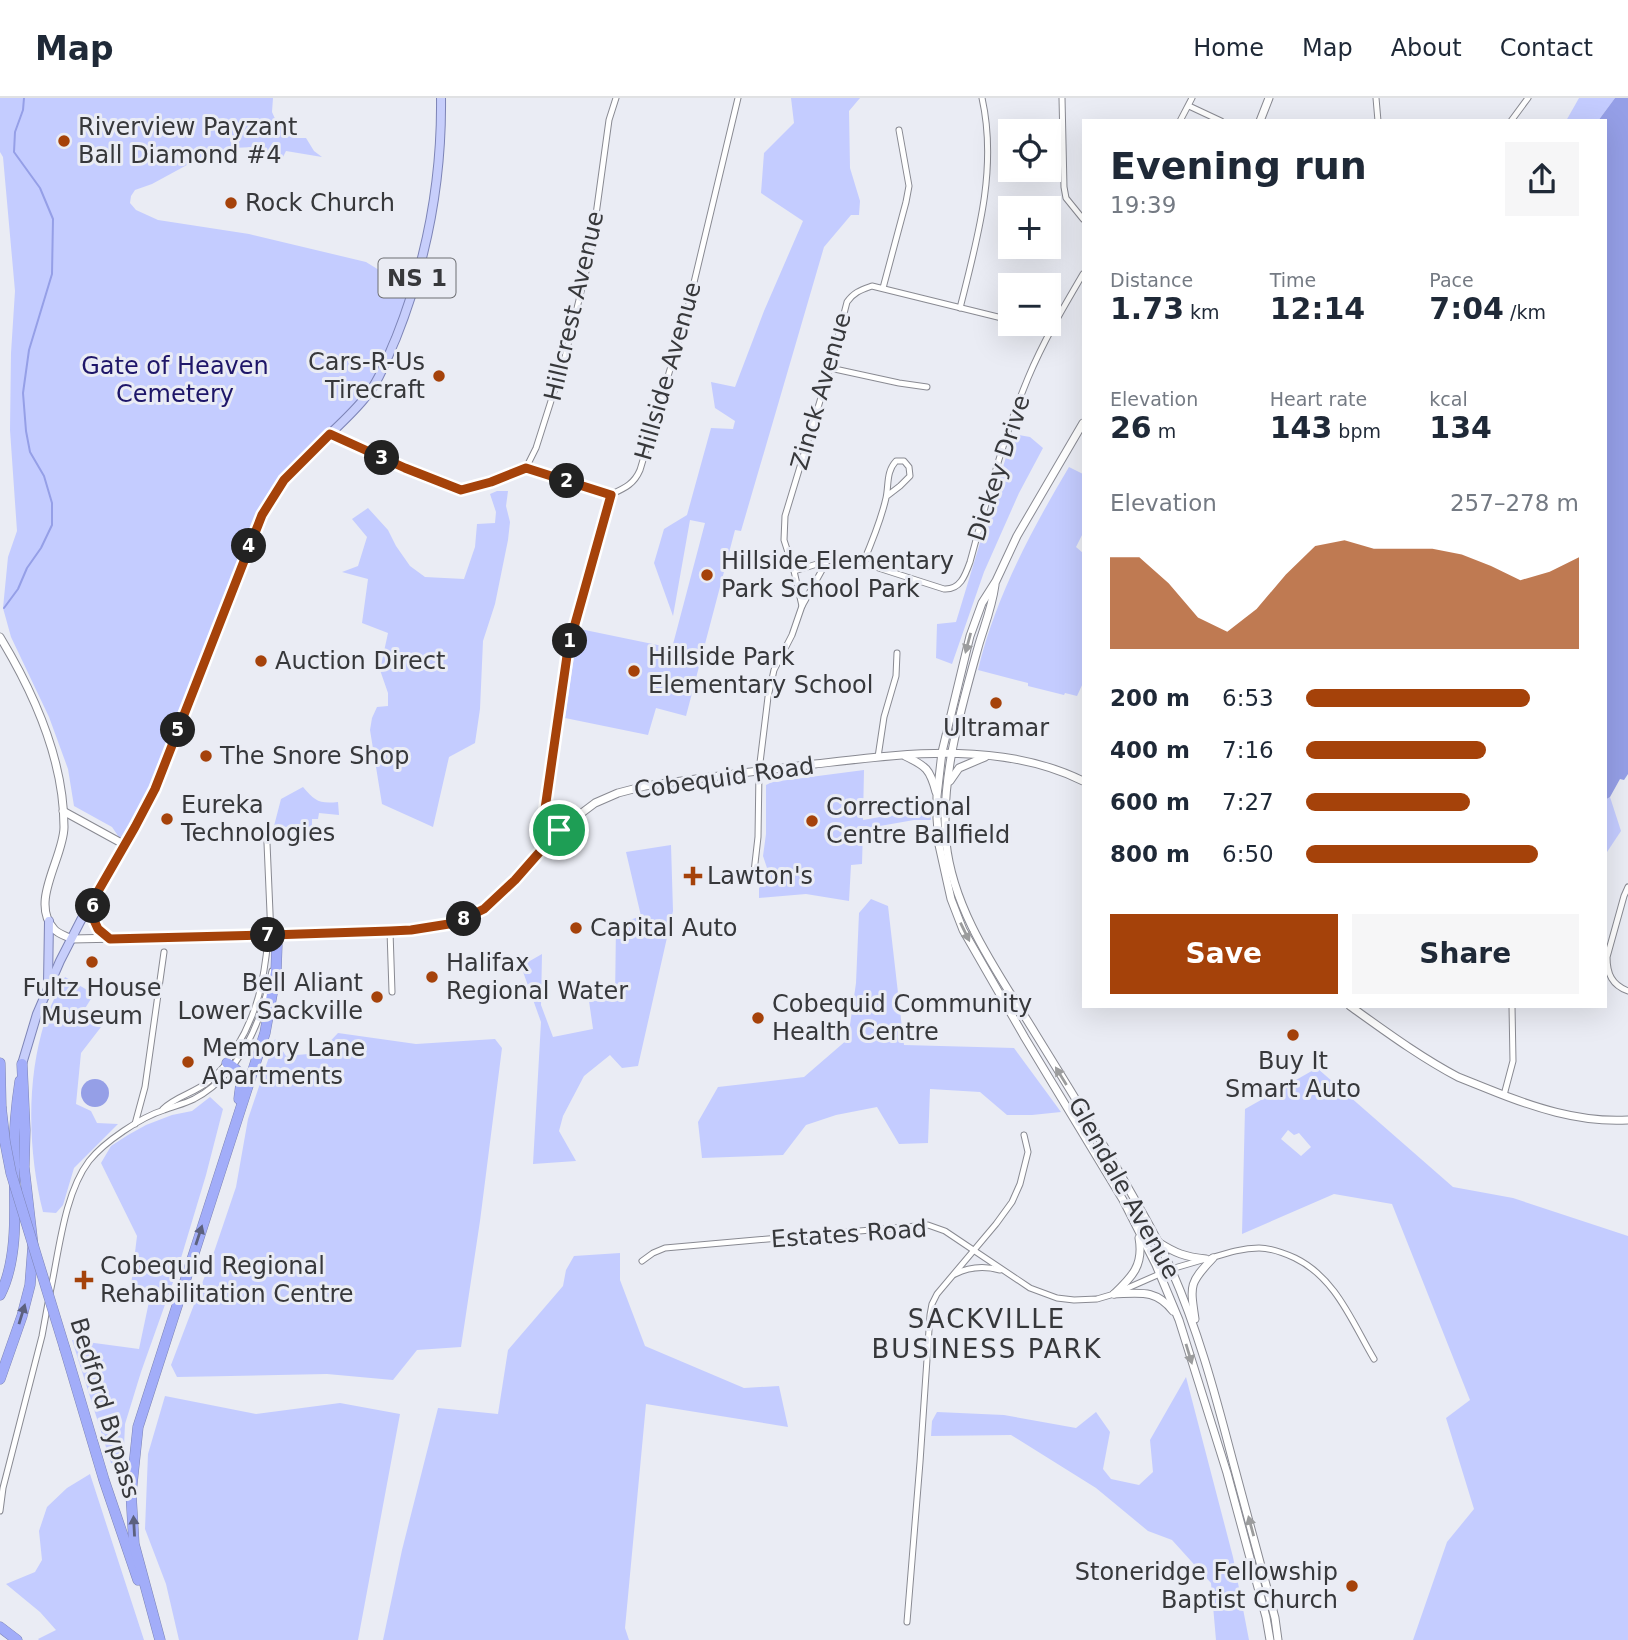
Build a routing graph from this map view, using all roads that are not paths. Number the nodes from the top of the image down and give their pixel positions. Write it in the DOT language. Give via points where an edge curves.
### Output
graph roads {
  1 [pos="441,98"];
  2 [pos="616,98"];
  3 [pos="738,98"];
  4 [pos="982,98"];
  5 [pos="1062,98"];
  6 [pos="1192,98"];
  7 [pos="1269,98"];
  8 [pos="1376,98"];
  9 [pos="1528,98"];
  10 [pos="1189,106"];
  11 [pos="1181,119"];
  12 [pos="1217,119"];
  13 [pos="1261,119"];
  14 [pos="1378,119"];
  15 [pos="1512,119"];
  16 [pos="899,130"];
  17 [pos="1082,218"];
  18 [pos="1082,276"];
  19 [pos="883,288"];
  20 [pos="960,308"];
  21 [pos="1061,312"];
  22 [pos="998,317"];
  23 [pos="1048,336"];
  24 [pos="830,368"];
  25 [pos="927,387"];
  26 [pos="1082,425"];
  27 [pos="330,434"];
  28 [pos="526,468"];
  29 [pos="611,495"];
  30 [pos="887,496"];
  31 [pos="827,561"];
  32 [pos="863,563"];
  33 [pos="794,571"];
  34 [pos="996,581"];
  35 [pos="802,606"];
  36 [pos="0,637"];
  37 [pos="897,653"];
  38 [pos="942,752"];
  39 [pos="953,752"];
  40 [pos="905,756"];
  41 [pos="989,756"];
  42 [pos="878,757"];
  43 [pos="759,771"];
  44 [pos="1082,779"];
  45 [pos="946,788"];
  46 [pos="937,796"];
  47 [pos="63,811"];
  48 [pos="559,830"];
  49 [pos="267,843"];
  50 [pos="125,845"];
  51 [pos="754,872"];
  52 [pos="1628,887"];
  53 [pos="93,900"];
  54 [pos="49,922"];
  55 [pos="390,931"];
  56 [pos="271,935"];
  57 [pos="72,939"];
  58 [pos="110,939"];
  59 [pos="164,952"];
  60 [pos="48,986"];
  61 [pos="1628,991"];
  62 [pos="392,992"];
  63 [pos="1353,1008"];
  64 [pos="1512,1008"];
  65 [pos="0,1063"];
  66 [pos="22,1063"];
  67 [pos="230,1065"];
  68 [pos="1504,1095"];
  69 [pos="1,1107"];
  70 [pos="237,1120"];
  71 [pos="1628,1120"];
  72 [pos="135,1124"];
  73 [pos="1024,1135"];
  74 [pos="1135,1224"];
  75 [pos="1158,1241"];
  76 [pos="974,1250"];
  77 [pos="1209,1258"];
  78 [pos="642,1261"];
  79 [pos="1171,1269"];
  80 [pos="1008,1273"];
  81 [pos="1160,1274"];
  82 [pos="952,1276"];
  83 [pos="1114,1294"];
  84 [pos="0,1295"];
  85 [pos="1179,1320"];
  86 [pos="1196,1330"];
  87 [pos="1374,1359"];
  88 [pos="0,1379"];
  89 [pos="0,1511"];
  90 [pos="907,1622"];
  91 [pos="0,1627"];
  92 [pos="17,1640"];
  93 [pos="159,1640"];
  94 [pos="1270,1640"];
  95 [pos="1279,1640"];
  1 -- 27 [label="main road, NS 1" via="436,198 413,291 379,376 366,397"];
  2 -- 28 [label="street, Hillcrest Avenue" via="591,251 565,357"];
  3 -- 29 [label="street, Hillside Avenue" via="686,316 640,470 636,479"];
  4 -- 20 [label="street" via="986,193"];
  5 -- 17 [label="street" via="1063,187"];
  6 -- 10 [label="street"];
  7 -- 13 [label="main road"];
  8 -- 14 [label="street"];
  9 -- 15 [label="street"];
  10 -- 11 [label="street"];
  10 -- 12 [label="street"];
  16 -- 19 [label="street" via="909,186"];
  18 -- 21 [label="street, Dickey Drive"];
  19 -- 20 [label="street, Zinck Avenue"];
  19 -- 24 [label="street, Zinck Avenue" via="859,290 847,302"];
  20 -- 22 [label="street, Zinck Avenue"];
  23 -- 32 [label="street, Dickey Drive" via="1008,430 963,580 951,590 944,589"];
  24 -- 25 [label="street"];
  24 -- 33 [label="street, Zinck Avenue" via="785,516 784,540"];
  26 -- 34 [label="main road"];
  27 -- 28 [label="street" via="461,490"];
  27 -- 50 [label="main road, NS 1" via="284,480 262,515 157,784"];
  28 -- 29 [label="street"];
  29 -- 48 [label="street" via="568,649 545,809 547,820"];
  30 -- 30 [label="street" via="910,476 904,461 891,467"];
  30 -- 32 [label="street"];
  31 -- 32 [label="street, Dickey Drive" via="843,558"];
  31 -- 33 [label="street, Dickey Drive"];
  31 -- 35 [label="street"];
  33 -- 35 [label="street, Zinck Avenue"];
  34 -- 38 [label="main road, Glendale Avenue, one-way" via="970,636"];
  34 -- 39 [label="main road, Glendale Avenue"];
  35 -- 43 [label="street" via="774,670"];
  36 -- 47 [label="main road" via="49,741"];
  37 -- 42 [label="street"];
  38 -- 39 [label="main road, Cobequid Road"];
  38 -- 40 [label="main road, Cobequid Road"];
  38 -- 46 [label="main road, Glendale Avenue"];
  39 -- 41 [label="main road, Cobequid Road"];
  39 -- 45 [label="main road, Glendale Avenue"];
  40 -- 42 [label="main road, Cobequid Road"];
  40 -- 46 [label="main road" via="928,769"];
  41 -- 44 [label="main road, Cobequid Road" via="1024,761"];
  41 -- 45 [label="main road" via="959,768"];
  42 -- 43 [label="main road, Cobequid Road"];
  43 -- 48 [label="main road, Cobequid Road" via="618,793 595,803"];
  43 -- 51 [label="street"];
  75 -- 45 [label="main road, Glendale Avenue, one-way" via="972,926 947,846"];
  46 -- 74 [label="main road, Glendale Avenue, one-way" via="943,868 963,930"];
  47 -- 50 [label="main road"];
  47 -- 54 [label="main road" via="63,841 45,901"];
  48 -- 55 [label="main road, Cobequid Road" via="484,909 455,923"];
  49 -- 56 [label="street"];
  50 -- 53 [label="main road, NS 1"];
  52 -- 61 [label="street" via="1607,967 1616,985"];
  53 -- 57 [label="main road, NS 1"];
  53 -- 58 [label="main road" via="93,918"];
  54 -- 57 [label="main road" via="55,931"];
  54 -- 60 [label="main road"];
  55 -- 56 [label="main road, Cobequid Road"];
  55 -- 62 [label="street"];
  56 -- 58 [label="main road, Cobequid Road"];
  56 -- 67 [label="street" via="272,968 266,997 247,1043"];
  56 -- 70 [label="highway" via="278,945 265,1033"];
  57 -- 58 [label="main road, Cobequid Road"];
  57 -- 60 [label="main road, NS 1"];
  59 -- 72 [label="street" via="145,1087"];
  60 -- 66 [label="main road, NS 1"];
  63 -- 68 [label="main road" via="1459,1077"];
  64 -- 68 [label="street" via="1513,1061"];
  65 -- 69 [label="highway, Bedford Bypass"];
  66 -- 84 [label="highway" via="15,1116 14,1234"];
  88 -- 66 [label="highway, one-way" via="30,1285 33,1246 24,1167"];
  67 -- 70 [label="highway" via="241,1075"];
  67 -- 72 [label="street" via="222,1078 195,1098"];
  68 -- 71 [label="main road" via="1574,1116"];
  69 -- 93 [label="highway, Bedford Bypass, bridge" via="11,1173 104,1480"];
  93 -- 70 [label="highway, one-way" via="134,1544 131,1494 138,1427"];
  72 -- 89 [label="street" via="94,1156 69,1201"];
  73 -- 76 [label="street" via="1028,1152 1020,1184 1012,1202"];
  74 -- 81 [label="main road, Glendale Avenue"];
  74 -- 83 [label="main road" via="1141,1253 1138,1266"];
  75 -- 77 [label="main road" via="1188,1257"];
  75 -- 79 [label="main road, Glendale Avenue"];
  76 -- 78 [label="street, Estates Road" via="928,1224 665,1248"];
  76 -- 80 [label="street, Estates Road"];
  76 -- 82 [label="street"];
  77 -- 79 [label="street, Estates Road"];
  77 -- 86 [label="main road" via="1194,1281"];
  77 -- 87 [label="street, Estates Road" via="1261,1248 1309,1265 1332,1287"];
  79 -- 81 [label="street, Estates Road"];
  79 -- 86 [label="main road, Glendale Avenue"];
  80 -- 82 [label="street" via="978,1268"];
  80 -- 83 [label="street, Estates Road" via="1030,1288 1057,1297 1097,1299"];
  81 -- 83 [label="street, Estates Road"];
  81 -- 85 [label="main road, Glendale Avenue"];
  82 -- 90 [label="street" via="937,1294 930,1315"];
  83 -- 85 [label="main road" via="1156,1296"];
  85 -- 94 [label="main road, Glendale Avenue, one-way" via="1227,1474"];
  95 -- 86 [label="main road, Glendale Avenue, one-way"];
  91 -- 92 [label="highway"];
}
